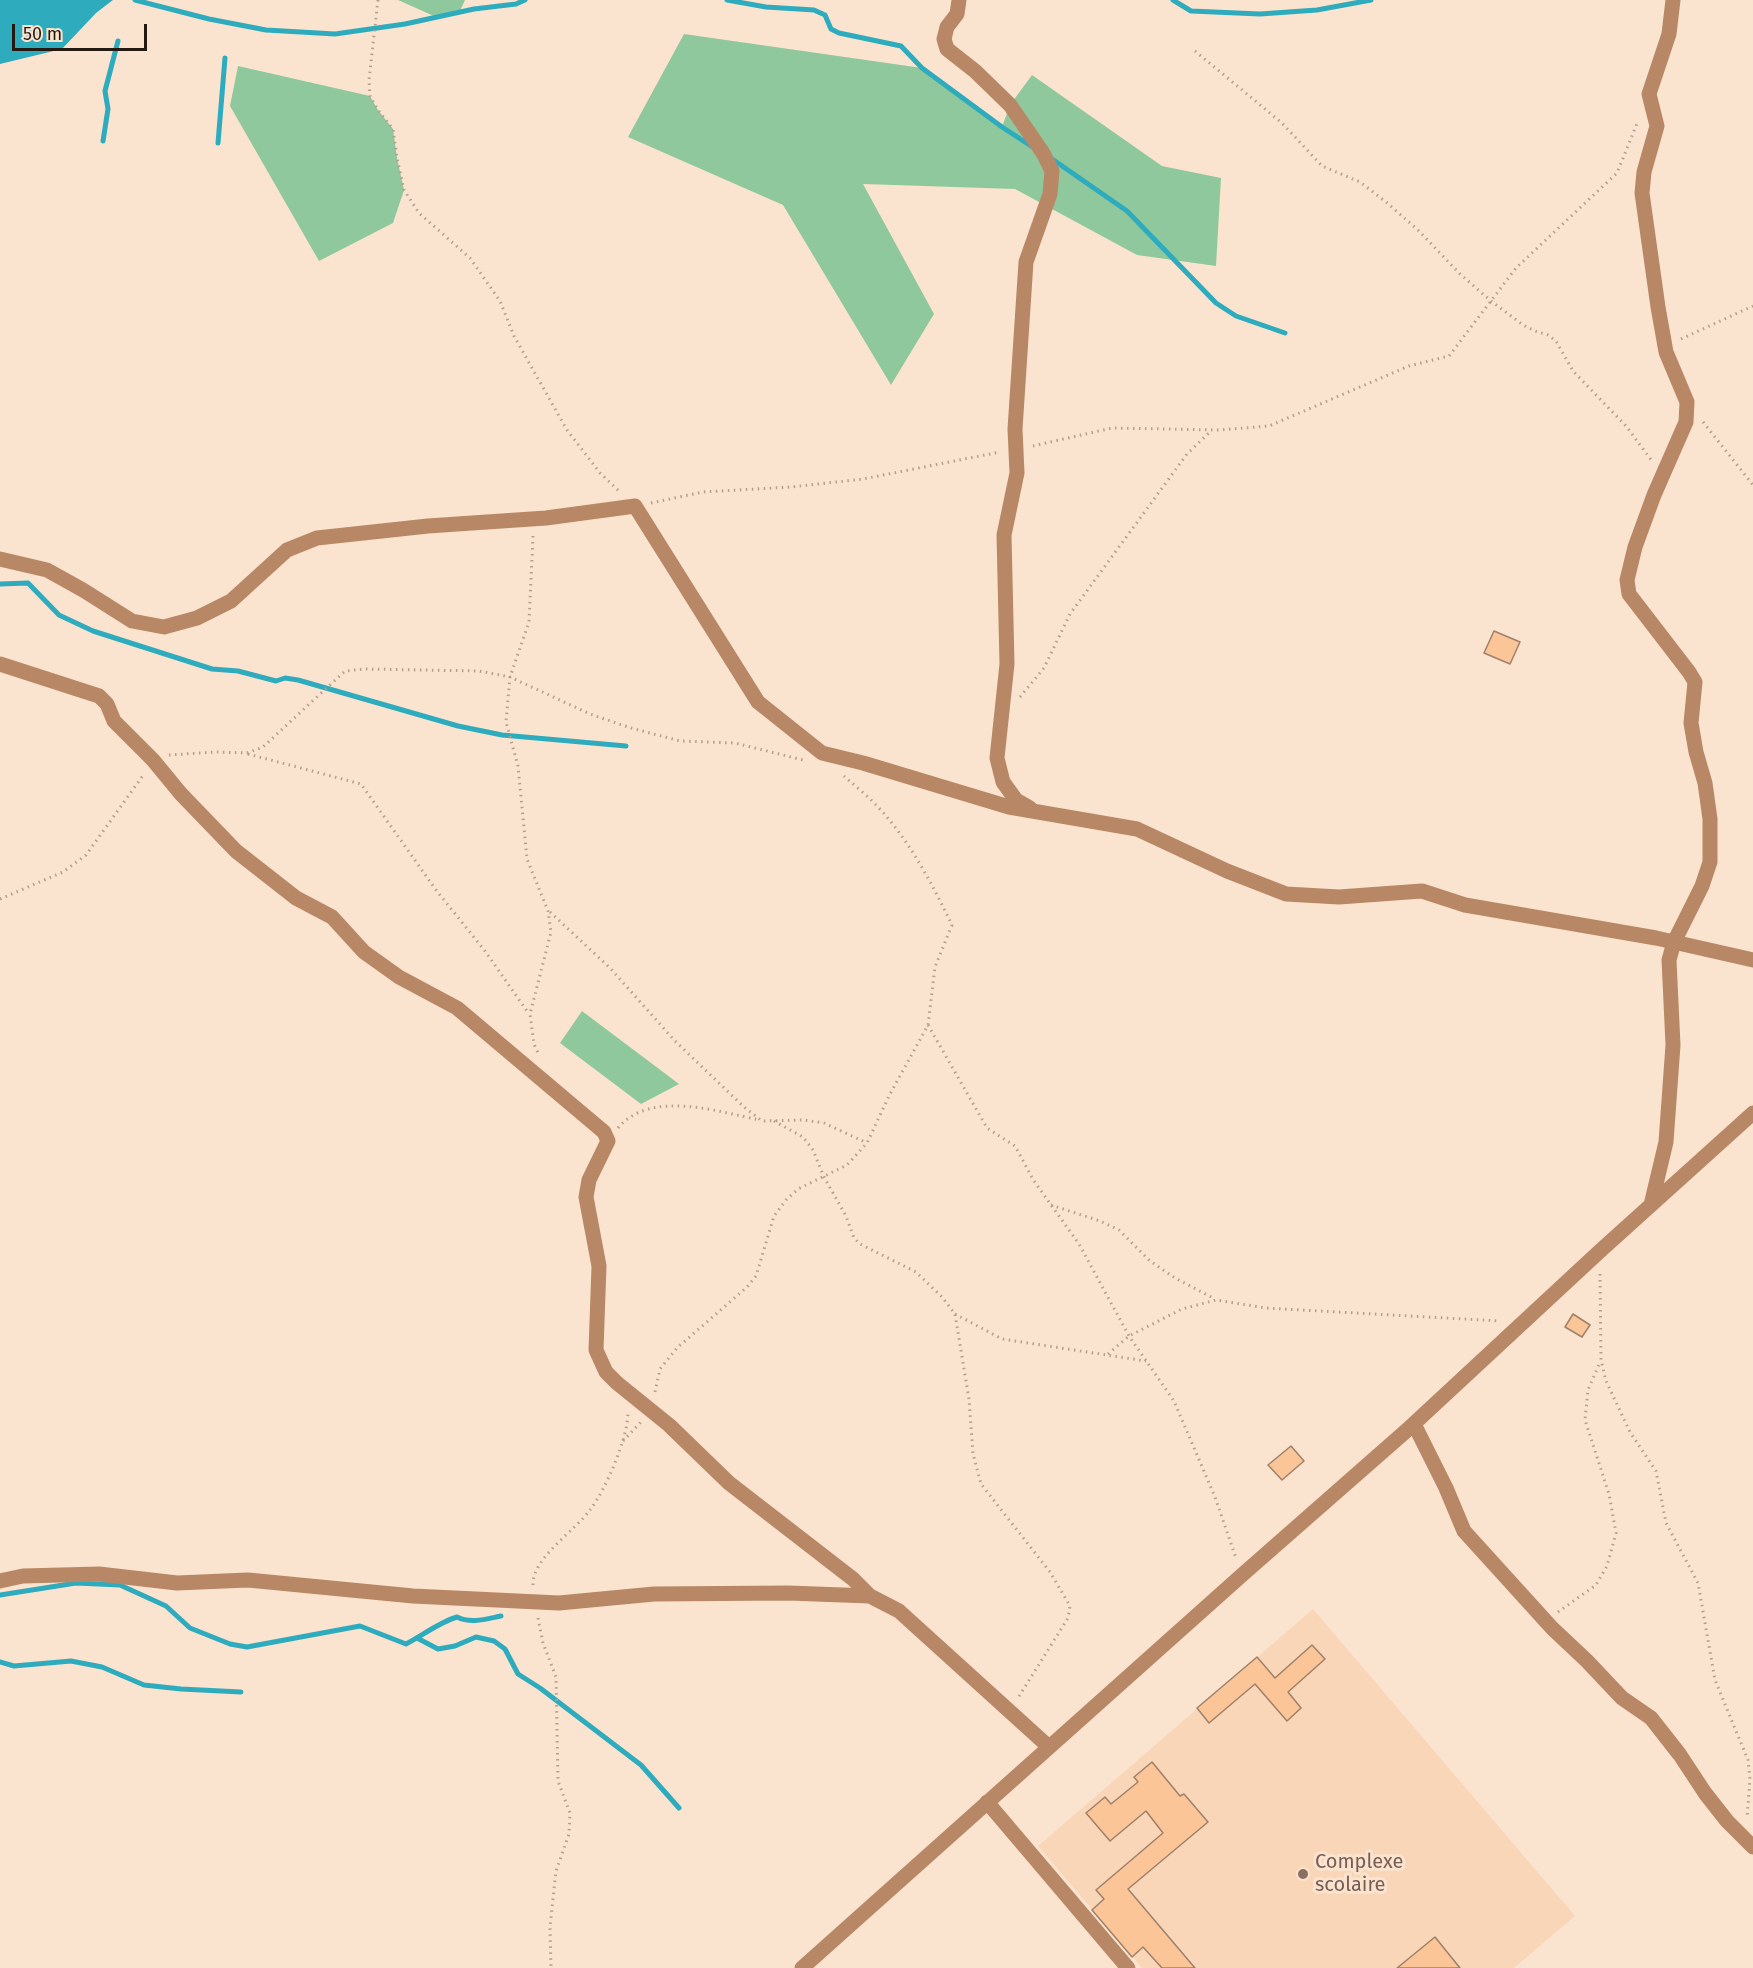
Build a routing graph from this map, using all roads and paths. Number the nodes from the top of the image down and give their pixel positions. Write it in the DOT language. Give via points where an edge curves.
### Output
graph roads {
  1 [pos="378,0"];
  2 [pos="958,0"];
  3 [pos="1673,0"];
  4 [pos="1195,51"];
  5 [pos="1649,94"];
  6 [pos="1491,301"];
  7 [pos="1753,306"];
  8 [pos="1665,347"];
  9 [pos="1687,402"];
  10 [pos="1213,430"];
  11 [pos="1016,449"];
  12 [pos="1662,477"];
  13 [pos="1753,485"];
  14 [pos="635,506"];
  15 [pos="534,519"];
  16 [pos="0,559"];
  17 [pos="0,664"];
  18 [pos="510,677"];
  19 [pos="1002,720"];
  20 [pos="247,753"];
  21 [pos="817,758"];
  22 [pos="153,760"];
  23 [pos="1038,812"];
  24 [pos="0,899"];
  25 [pos="548,911"];
  26 [pos="1674,942"];
  27 [pos="1753,960"];
  28 [pos="530,1014"];
  29 [pos="928,1025"];
  30 [pos="542,1061"];
  31 [pos="1753,1113"];
  32 [pos="762,1121"];
  33 [pos="774,1121"];
  34 [pos="608,1141"];
  35 [pos="867,1143"];
  36 [pos="824,1177"];
  37 [pos="1051,1204"];
  38 [pos="1651,1205"];
  39 [pos="1600,1251"];
  40 [pos="1216,1300"];
  41 [pos="955,1314"];
  42 [pos="1523,1322"];
  43 [pos="1129,1336"];
  44 [pos="1108,1354"];
  45 [pos="1601,1360"];
  46 [pos="1146,1361"];
  47 [pos="628,1392"];
  48 [pos="651,1410"];
  49 [pos="1414,1424"];
  50 [pos="623,1441"];
  51 [pos="1242,1575"];
  52 [pos="0,1581"];
  53 [pos="870,1596"];
  54 [pos="534,1601"];
  55 [pos="1545,1622"];
  56 [pos="1009,1711"];
  57 [pos="1049,1747"];
  58 [pos="987,1802"];
  59 [pos="1750,1845"];
  60 [pos="551,1968"];
  61 [pos="802,1968"];
  62 [pos="1128,1968"];
  1 -- 14 [label="path" via="370,96 393,129 404,190 419,213 470,258 500,301 514,336 567,430 600,473"];
  2 -- 11 [label="street" via="957,14 944,39 947,49 1010,105 1052,171 1050,194 1026,262"];
  3 -- 5 [label="street" via="1669,34"];
  4 -- 6 [label="path" via="1282,123 1322,166 1360,182 1386,202"];
  5 -- 6 [label="path" via="1617,173 1516,268"];
  5 -- 8 [label="street" via="1657,126 1642,193"];
  6 -- 10 [label="path" via="1449,356 1409,366 1269,426"];
  6 -- 12 [label="path" via="1523,325 1556,340 1573,371 1626,426"];
  7 -- 8 [label="path"];
  8 -- 9 [label="street"];
  9 -- 12 [label="street" via="1686,422"];
  9 -- 13 [label="path"];
  10 -- 11 [label="path" via="1112,428"];
  10 -- 19 [label="path" via="1187,454 1127,534 1070,614 1044,668"];
  11 -- 14 [label="path" via="863,479 703,492"];
  11 -- 19 [label="street" via="1017,473 1004,535 1007,664"];
  12 -- 26 [label="street" via="1635,547 1629,594 1695,682 1691,723 1710,819 1710,862"];
  14 -- 15 [label="street"];
  14 -- 21 [label="street" via="758,702"];
  15 -- 16 [label="street" via="317,538 287,550 231,601 196,618 164,627 132,621 47,570"];
  15 -- 18 [label="path" via="529,622"];
  17 -- 22 [label="street" via="99,696 114,721"];
  18 -- 20 [label="path" via="479,671 345,671 263,747"];
  18 -- 21 [label="path" via="590,714 680,741 735,743"];
  18 -- 25 [label="path" via="506,722 518,766 527,859"];
  19 -- 23 [label="street" via="997,758 1003,782 1016,800"];
  20 -- 22 [label="path" via="173,753"];
  20 -- 28 [label="path" via="360,784"];
  21 -- 23 [label="street" via="863,763 1009,807"];
  21 -- 29 [label="path" via="832,765 878,807 930,879 952,925 935,967"];
  22 -- 24 [label="path" via="86,855 63,872"];
  22 -- 34 [label="street" via="236,850 296,898 332,917 364,952 399,977 457,1008 604,1132"];
  23 -- 26 [label="street" via="1137,829 1286,894 1339,897 1422,891 1465,905"];
  25 -- 28 [label="path" via="551,932"];
  25 -- 32 [label="path" via="610,968 675,1041"];
  26 -- 27 [label="street"];
  26 -- 38 [label="street" via="1669,960 1674,1045 1666,1142"];
  28 -- 30 [label="path" via="534,1044"];
  29 -- 35 [label="path"];
  29 -- 37 [label="path" via="987,1128 1015,1146"];
  31 -- 38 [label="street"];
  32 -- 33 [label="path"];
  32 -- 34 [label="path" via="692,1107 656,1107 624,1121"];
  33 -- 35 [label="path" via="824,1123"];
  33 -- 36 [label="path" via="803,1137"];
  34 -- 47 [label="street" via="589,1180 586,1197 599,1266 597,1350 606,1372"];
  35 -- 36 [label="path" via="847,1165"];
  36 -- 41 [label="path" via="854,1238 916,1272"];
  36 -- 48 [label="path" via="798,1189 786,1200 774,1216 756,1276 676,1348 660,1369"];
  37 -- 40 [label="path" via="1119,1230 1150,1261"];
  37 -- 43 [label="path" via="1079,1244"];
  38 -- 39 [label="street"];
  39 -- 42 [label="street"];
  39 -- 45 [label="path"];
  40 -- 42 [label="path" via="1266,1308"];
  40 -- 43 [label="path" via="1182,1309"];
  41 -- 44 [label="path" via="1002,1339"];
  41 -- 56 [label="path" via="969,1399 973,1454 981,1484 1050,1572 1070,1606 1068,1618"];
  42 -- 49 [label="street"];
  43 -- 44 [label="path"];
  43 -- 46 [label="path"];
  44 -- 46 [label="path"];
  45 -- 55 [label="path" via="1588,1390 1585,1420 1609,1494 1616,1533 1607,1566 1596,1585"];
  45 -- 59 [label="path" via="1606,1381 1630,1432 1656,1471 1666,1523 1698,1583 1715,1680 1748,1760"];
  46 -- 51 [label="path" via="1174,1401 1189,1434"];
  47 -- 48 [label="street"];
  47 -- 50 [label="path"];
  48 -- 50 [label="path"];
  48 -- 53 [label="street" via="729,1483 854,1579"];
  49 -- 51 [label="street"];
  49 -- 55 [label="street" via="1464,1531"];
  50 -- 54 [label="path" via="598,1499 536,1570"];
  51 -- 57 [label="street"];
  52 -- 54 [label="street" via="23,1576 99,1574 177,1582 248,1580 413,1596"];
  53 -- 54 [label="street" via="654,1594 559,1603"];
  53 -- 56 [label="street" via="899,1611"];
  54 -- 60 [label="path" via="543,1643 556,1677 558,1781 570,1813 569,1834 556,1871 550,1927"];
  55 -- 59 [label="street" via="1622,1698 1651,1718 1705,1793"];
  56 -- 57 [label="street"];
  57 -- 58 [label="street"];
  58 -- 61 [label="street"];
  58 -- 62 [label="street"];
}
